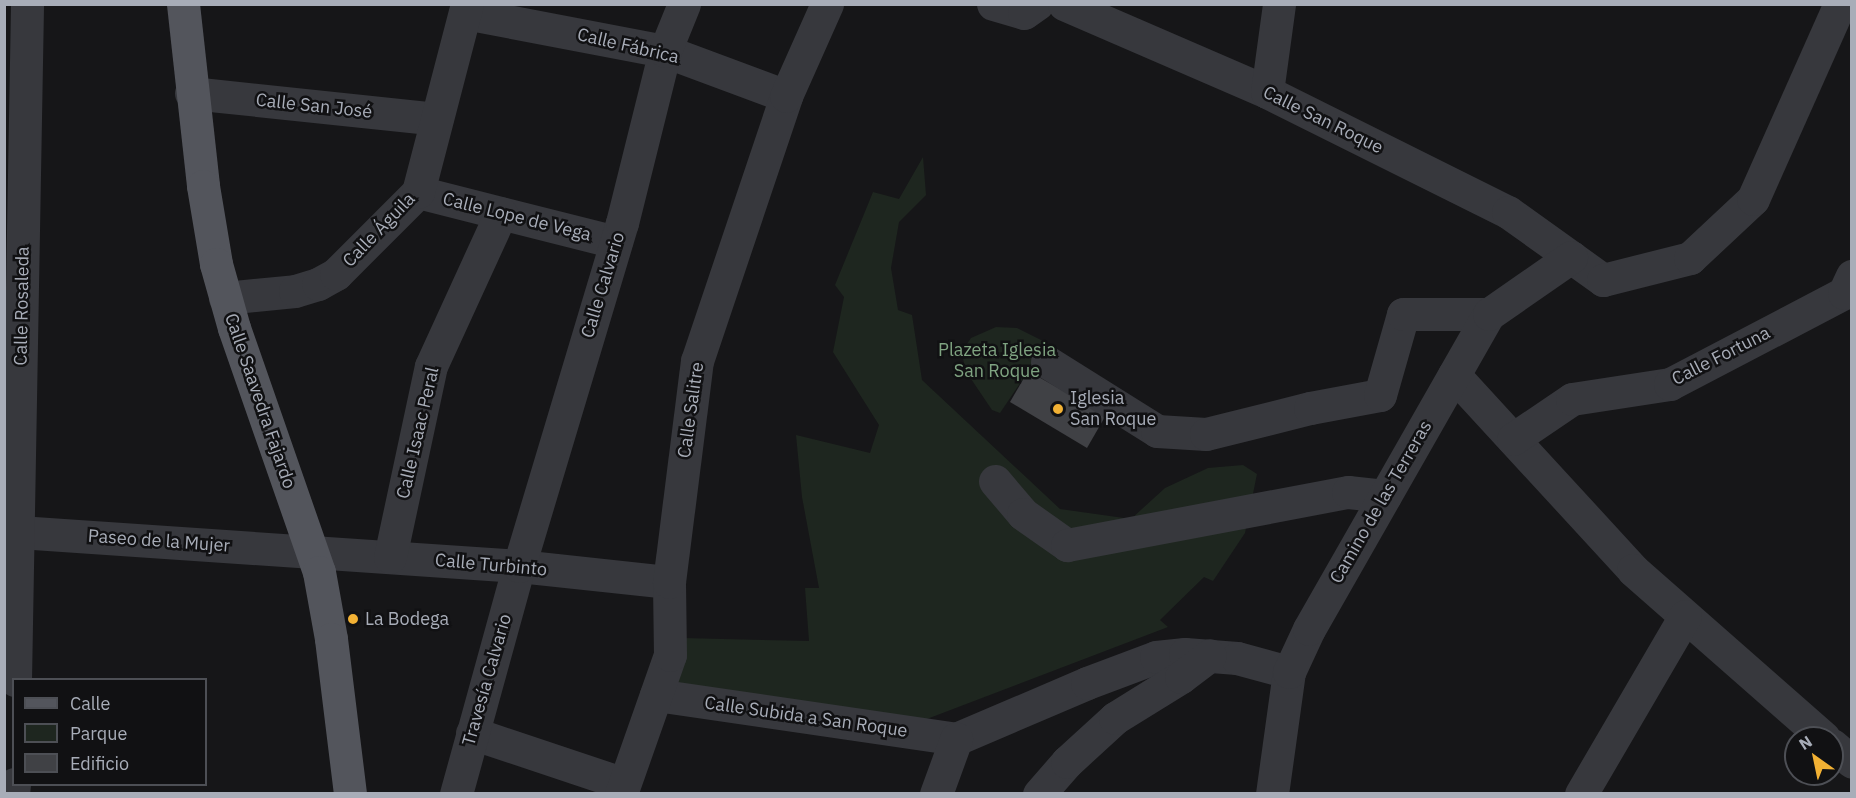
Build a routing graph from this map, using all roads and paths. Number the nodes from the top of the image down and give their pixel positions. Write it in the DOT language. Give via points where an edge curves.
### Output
graph roads {
  1 [pos="27,4"];
  2 [pos="183,4"];
  3 [pos="684,4"];
  4 [pos="827,4"];
  5 [pos="993,4"];
  6 [pos="1037,4"];
  7 [pos="1064,4"];
  8 [pos="1279,4"];
  9 [pos="1840,4"];
  10 [pos="466,9"];
  11 [pos="665,51"];
  12 [pos="1267,92"];
  13 [pos="191,93"];
  14 [pos="786,96"];
  15 [pos="437,119"];
  16 [pos="14,151"];
  17 [pos="418,192"];
  18 [pos="501,213"];
  19 [pos="616,242"];
  20 [pos="1571,257"];
  21 [pos="1851,276"];
  22 [pos="225,298"];
  23 [pos="1489,315"];
  24 [pos="1047,362"];
  25 [pos="1454,375"];
  26 [pos="1513,439"];
  27 [pos="995,481"];
  28 [pos="1385,496"];
  29 [pos="11,531"];
  30 [pos="314,551"];
  31 [pos="390,557"];
  32 [pos="519,566"];
  33 [pos="669,582"];
  34 [pos="1685,616"];
  35 [pos="1209,655"];
  36 [pos="1289,672"];
  37 [pos="15,678"];
  38 [pos="656,695"];
  39 [pos="1810,726"];
  40 [pos="472,733"];
  41 [pos="956,739"];
  42 [pos="622,789"];
  43 [pos="350,794"];
  44 [pos="456,794"];
  45 [pos="936,794"];
  46 [pos="1039,794"];
  47 [pos="1272,794"];
  48 [pos="1581,794"];
  1 -- 16 [label="street, Calle Rosaleda"];
  2 -- 13 [label="main road, Calle Saavedra Fajardo"];
  3 -- 11 [label="street, Calle Calvario"];
  4 -- 14 [label="street, Calle Salitre"];
  5 -- 6 [label="street" via="1024,13"];
  7 -- 12 [label="street, Calle San Roque"];
  8 -- 12 [label="street"];
  9 -- 20 [label="street, Calle San Roque" via="1753,199 1690,258 1603,280"];
  10 -- 11 [label="street, Calle Fábrica"];
  10 -- 15 [label="street, Calle Águila"];
  11 -- 14 [label="street, Calle Fábrica"];
  11 -- 19 [label="street, Calle Calvario"];
  12 -- 20 [label="street, Calle San Roque" via="1508,212"];
  13 -- 15 [label="street, Calle San José"];
  13 -- 22 [label="main road, Calle Saavedra Fajardo" via="211,236"];
  14 -- 33 [label="street, Calle Salitre" via="697,361"];
  15 -- 17 [label="street, Calle Águila"];
  16 -- 29 [label="street, Calle Rosaleda"];
  17 -- 18 [label="street, Calle Lope de Vega"];
  17 -- 22 [label="street, Calle Águila" via="336,274 318,284 296,291"];
  18 -- 19 [label="street, Calle Lope de Vega"];
  18 -- 31 [label="street, Calle Isaac Peral" via="431,366"];
  19 -- 32 [label="street, Calle Calvario"];
  20 -- 23 [label="street, Camino de las Terreras"];
  21 -- 26 [label="street, Calle Fortuna" via="1844,293 1670,384 1572,399"];
  22 -- 30 [label="main road, Calle Saavedra Fajardo" via="280,465"];
  23 -- 24 [label="street" via="1403,314 1380,395 1206,434 1156,431"];
  23 -- 25 [label="street, Camino de las Terreras"];
  25 -- 26 [label="street"];
  25 -- 28 [label="street, Camino de las Terreras"];
  26 -- 34 [label="street" via="1633,570"];
  27 -- 28 [label="street" via="1023,514 1068,544 1348,492"];
  28 -- 36 [label="street, Camino de las Terreras" via="1309,629"];
  29 -- 30 [label="street, Paseo de la Mujer"];
  29 -- 37 [label="street, Calle Rosaleda"];
  30 -- 31 [label="street, Calle Turbinto"];
  30 -- 43 [label="main road, Calle Saavedra Fajardo" via="331,639"];
  31 -- 32 [label="street, Calle Turbinto"];
  32 -- 33 [label="street, Calle Turbinto"];
  32 -- 40 [label="street, Travesía Calvario"];
  33 -- 38 [label="street, Calle Salitre" via="670,655"];
  34 -- 39 [label="street"];
  34 -- 48 [label="street"];
  35 -- 36 [label="street"];
  35 -- 41 [label="street" via="1156,657"];
  35 -- 46 [label="street" via="1115,718"];
  36 -- 47 [label="street, Camino de las Terreras"];
  38 -- 41 [label="street, Calle Subida a San Roque"];
  38 -- 42 [label="street, Calle Salitre"];
  40 -- 42 [label="street"];
  40 -- 44 [label="street, Travesía Calvario"];
  41 -- 45 [label="street"];
}
